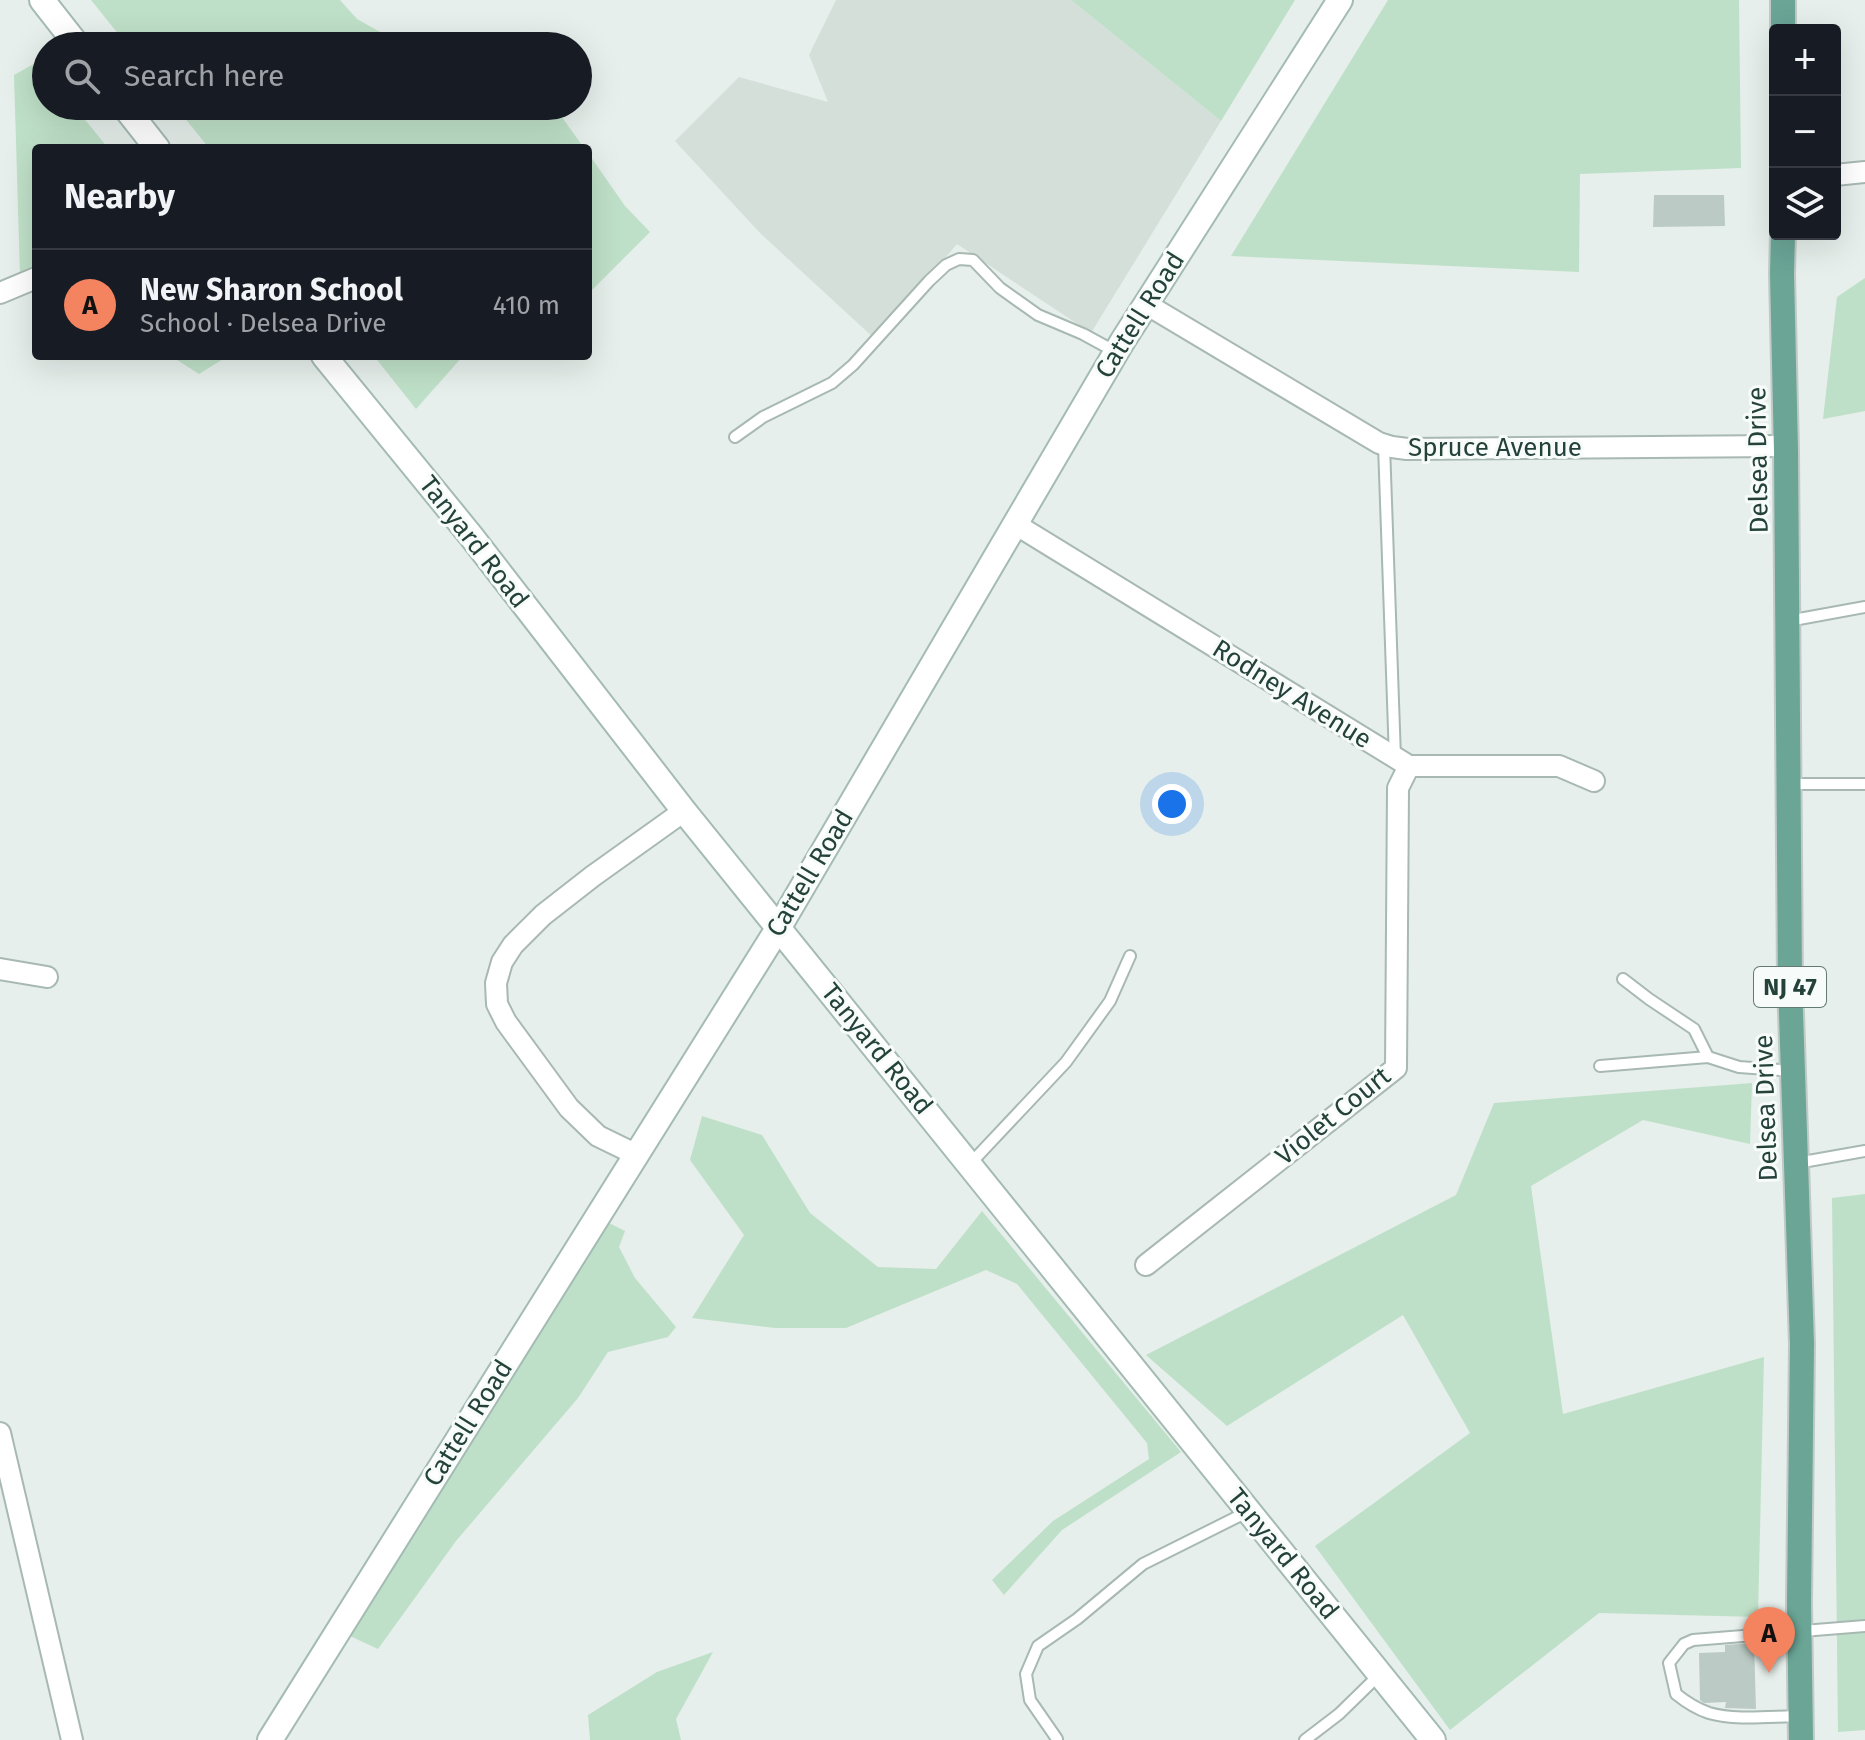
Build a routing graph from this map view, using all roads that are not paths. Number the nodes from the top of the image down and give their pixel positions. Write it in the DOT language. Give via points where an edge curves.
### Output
graph roads {
  1 [pos="42,0"];
  2 [pos="1340,0"];
  3 [pos="1783,0"];
  4 [pos="1783,24"];
  5 [pos="67,32"];
  6 [pos="135,120"];
  7 [pos="154,144"];
  8 [pos="1865,172"];
  9 [pos="1841,174"];
  10 [pos="1783,240"];
  11 [pos="32,280"];
  12 [pos="0,293"];
  13 [pos="1146,304"];
  14 [pos="1116,352"];
  15 [pos="327,360"];
  16 [pos="735,437"];
  17 [pos="1384,445"];
  18 [pos="1786,446"];
  19 [pos="1015,524"];
  20 [pos="1865,607"];
  21 [pos="1788,621"];
  22 [pos="1402,762"];
  23 [pos="1594,781"];
  24 [pos="1789,784"];
  25 [pos="1865,784"];
  26 [pos="684,811"];
  27 [pos="779,927"];
  28 [pos="1130,956"];
  29 [pos="0,969"];
  30 [pos="47,977"];
  31 [pos="1623,979"];
  32 [pos="1708,1057"];
  33 [pos="1600,1066"];
  34 [pos="1793,1071"];
  35 [pos="1865,1151"];
  36 [pos="637,1155"];
  37 [pos="1795,1163"];
  38 [pos="969,1165"];
  39 [pos="1146,1265"];
  40 [pos="0,1433"];
  41 [pos="1248,1511"];
  42 [pos="1865,1626"];
  43 [pos="1799,1633"];
  44 [pos="1380,1674"];
  45 [pos="1801,1728"];
  46 [pos="1057,1739"];
  47 [pos="72,1740"];
  48 [pos="270,1740"];
  49 [pos="1305,1740"];
  50 [pos="1433,1740"];
  1 -- 5 [label="street"];
  2 -- 13 [label="street, Cattell Road"];
  3 -- 4 [label="main road"];
  6 -- 7 [label="street"];
  8 -- 9 [label="street"];
  10 -- 18 [label="main road, Delsea Drive / NJ 47"];
  11 -- 12 [label="street"];
  13 -- 14 [label="street, Cattell Road"];
  13 -- 17 [label="street, Spruce Avenue"];
  14 -- 16 [label="lane" via="1038,315 973,260 959,259 937,273 832,383"];
  14 -- 19 [label="street, Cattell Road"];
  15 -- 26 [label="street, Tanyard Road"];
  17 -- 18 [label="street, Spruce Avenue"];
  17 -- 22 [label="lane"];
  18 -- 21 [label="main road, Delsea Drive / NJ 47"];
  19 -- 22 [label="street, Rodney Avenue"];
  19 -- 27 [label="street, Cattell Road"];
  20 -- 21 [label="lane"];
  21 -- 24 [label="main road, Delsea Drive / NJ 47"];
  22 -- 23 [label="street" via="1559,766"];
  22 -- 39 [label="street, Violet Court" via="1396,1068"];
  24 -- 25 [label="lane"];
  24 -- 34 [label="main road, Delsea Drive / NJ 47"];
  26 -- 27 [label="street, Tanyard Road"];
  26 -- 36 [label="street" via="543,915 513,945 496,983 497,1004 506,1022 569,1108 598,1136"];
  27 -- 36 [label="street, Cattell Road"];
  27 -- 38 [label="street, Tanyard Road"];
  28 -- 38 [label="lane" via="1110,1001 1066,1062"];
  29 -- 30 [label="street"];
  31 -- 32 [label="lane" via="1694,1029"];
  32 -- 33 [label="lane"];
  32 -- 34 [label="lane" via="1739,1067"];
  34 -- 37 [label="main road, Delsea Drive / NJ 47"];
  35 -- 37 [label="lane"];
  36 -- 48 [label="street, Cattell Road"];
  37 -- 43 [label="main road, Delsea Drive / NJ 47" via="1802,1344"];
  38 -- 41 [label="street, Tanyard Road"];
  40 -- 47 [label="street"];
  41 -- 44 [label="street, Tanyard Road"];
  41 -- 46 [label="lane" via="1143,1564 1038,1646 1026,1674 1030,1700"];
  42 -- 43 [label="lane"];
  43 -- 45 [label="main road, Delsea Drive / NJ 47"];
  43 -- 45 [label="lane" via="1693,1640 1669,1663 1676,1694 1692,1706"];
  44 -- 49 [label="lane"];
  44 -- 50 [label="street, Tanyard Road"];
}
